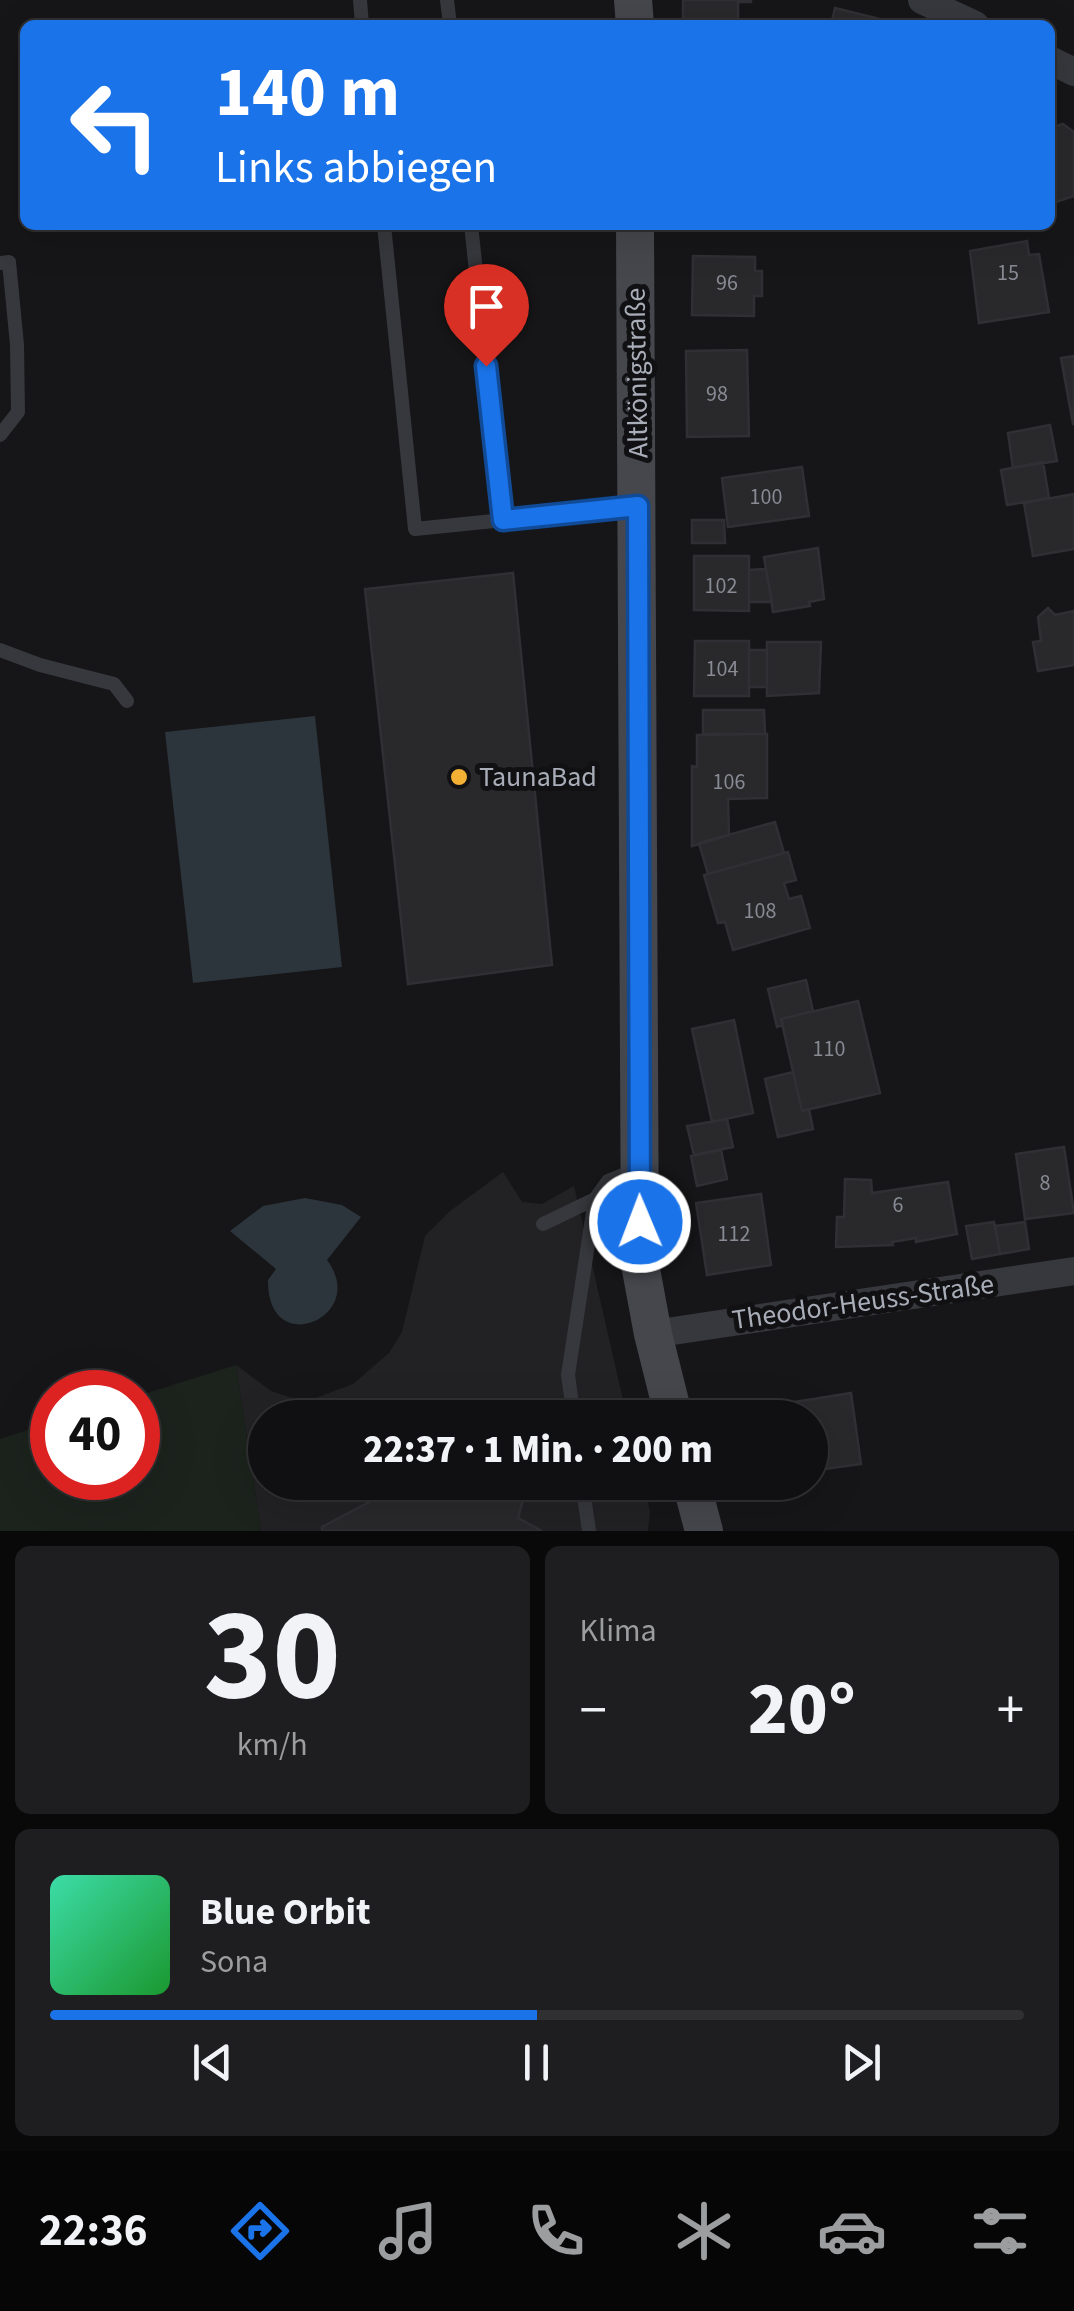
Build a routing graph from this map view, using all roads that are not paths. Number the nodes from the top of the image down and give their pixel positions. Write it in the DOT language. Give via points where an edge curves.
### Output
graph roads {
  1 [pos="922,0"];
  2 [pos="964,20"];
  3 [pos="385,230"];
  4 [pos="473,230"];
  5 [pos="635,230"];
  6 [pos="0,263"];
  7 [pos="0,434"];
  8 [pos="638,506"];
  9 [pos="503,520"];
  10 [pos="0,650"];
  11 [pos="127,701"];
  12 [pos="638,1168"];
  13 [pos="595,1199"];
  14 [pos="543,1224"];
  15 [pos="1074,1271"];
  16 [pos="652,1334"];
  17 [pos="571,1400"];
  18 [pos="669,1400"];
  19 [pos="585,1500"];
  20 [pos="696,1500"];
  21 [pos="589,1531"];
  22 [pos="704,1531"];
  1 -- 2 [label="street"];
  3 -- 9 [label="lane" via="416,529"];
  4 -- 9 [label="lane"];
  5 -- 8 [label="street, Altkönigstraße"];
  6 -- 7 [label="lane" via="8,262 18,412"];
  8 -- 9 [label="lane"];
  8 -- 12 [label="street, Altkönigstraße"];
  10 -- 11 [label="lane" via="114,684"];
  12 -- 13 [label="lane" via="608,1180"];
  12 -- 16 [label="street, Altkönigstraße" via="640,1264"];
  13 -- 14 [label="lane"];
  13 -- 17 [label="lane" via="568,1375"];
  15 -- 16 [label="street, Theodor-Heuss-Straße"];
  16 -- 18 [label="street, Altkönigstraße"];
  19 -- 21 [label="lane"];
  20 -- 22 [label="street"];
}
